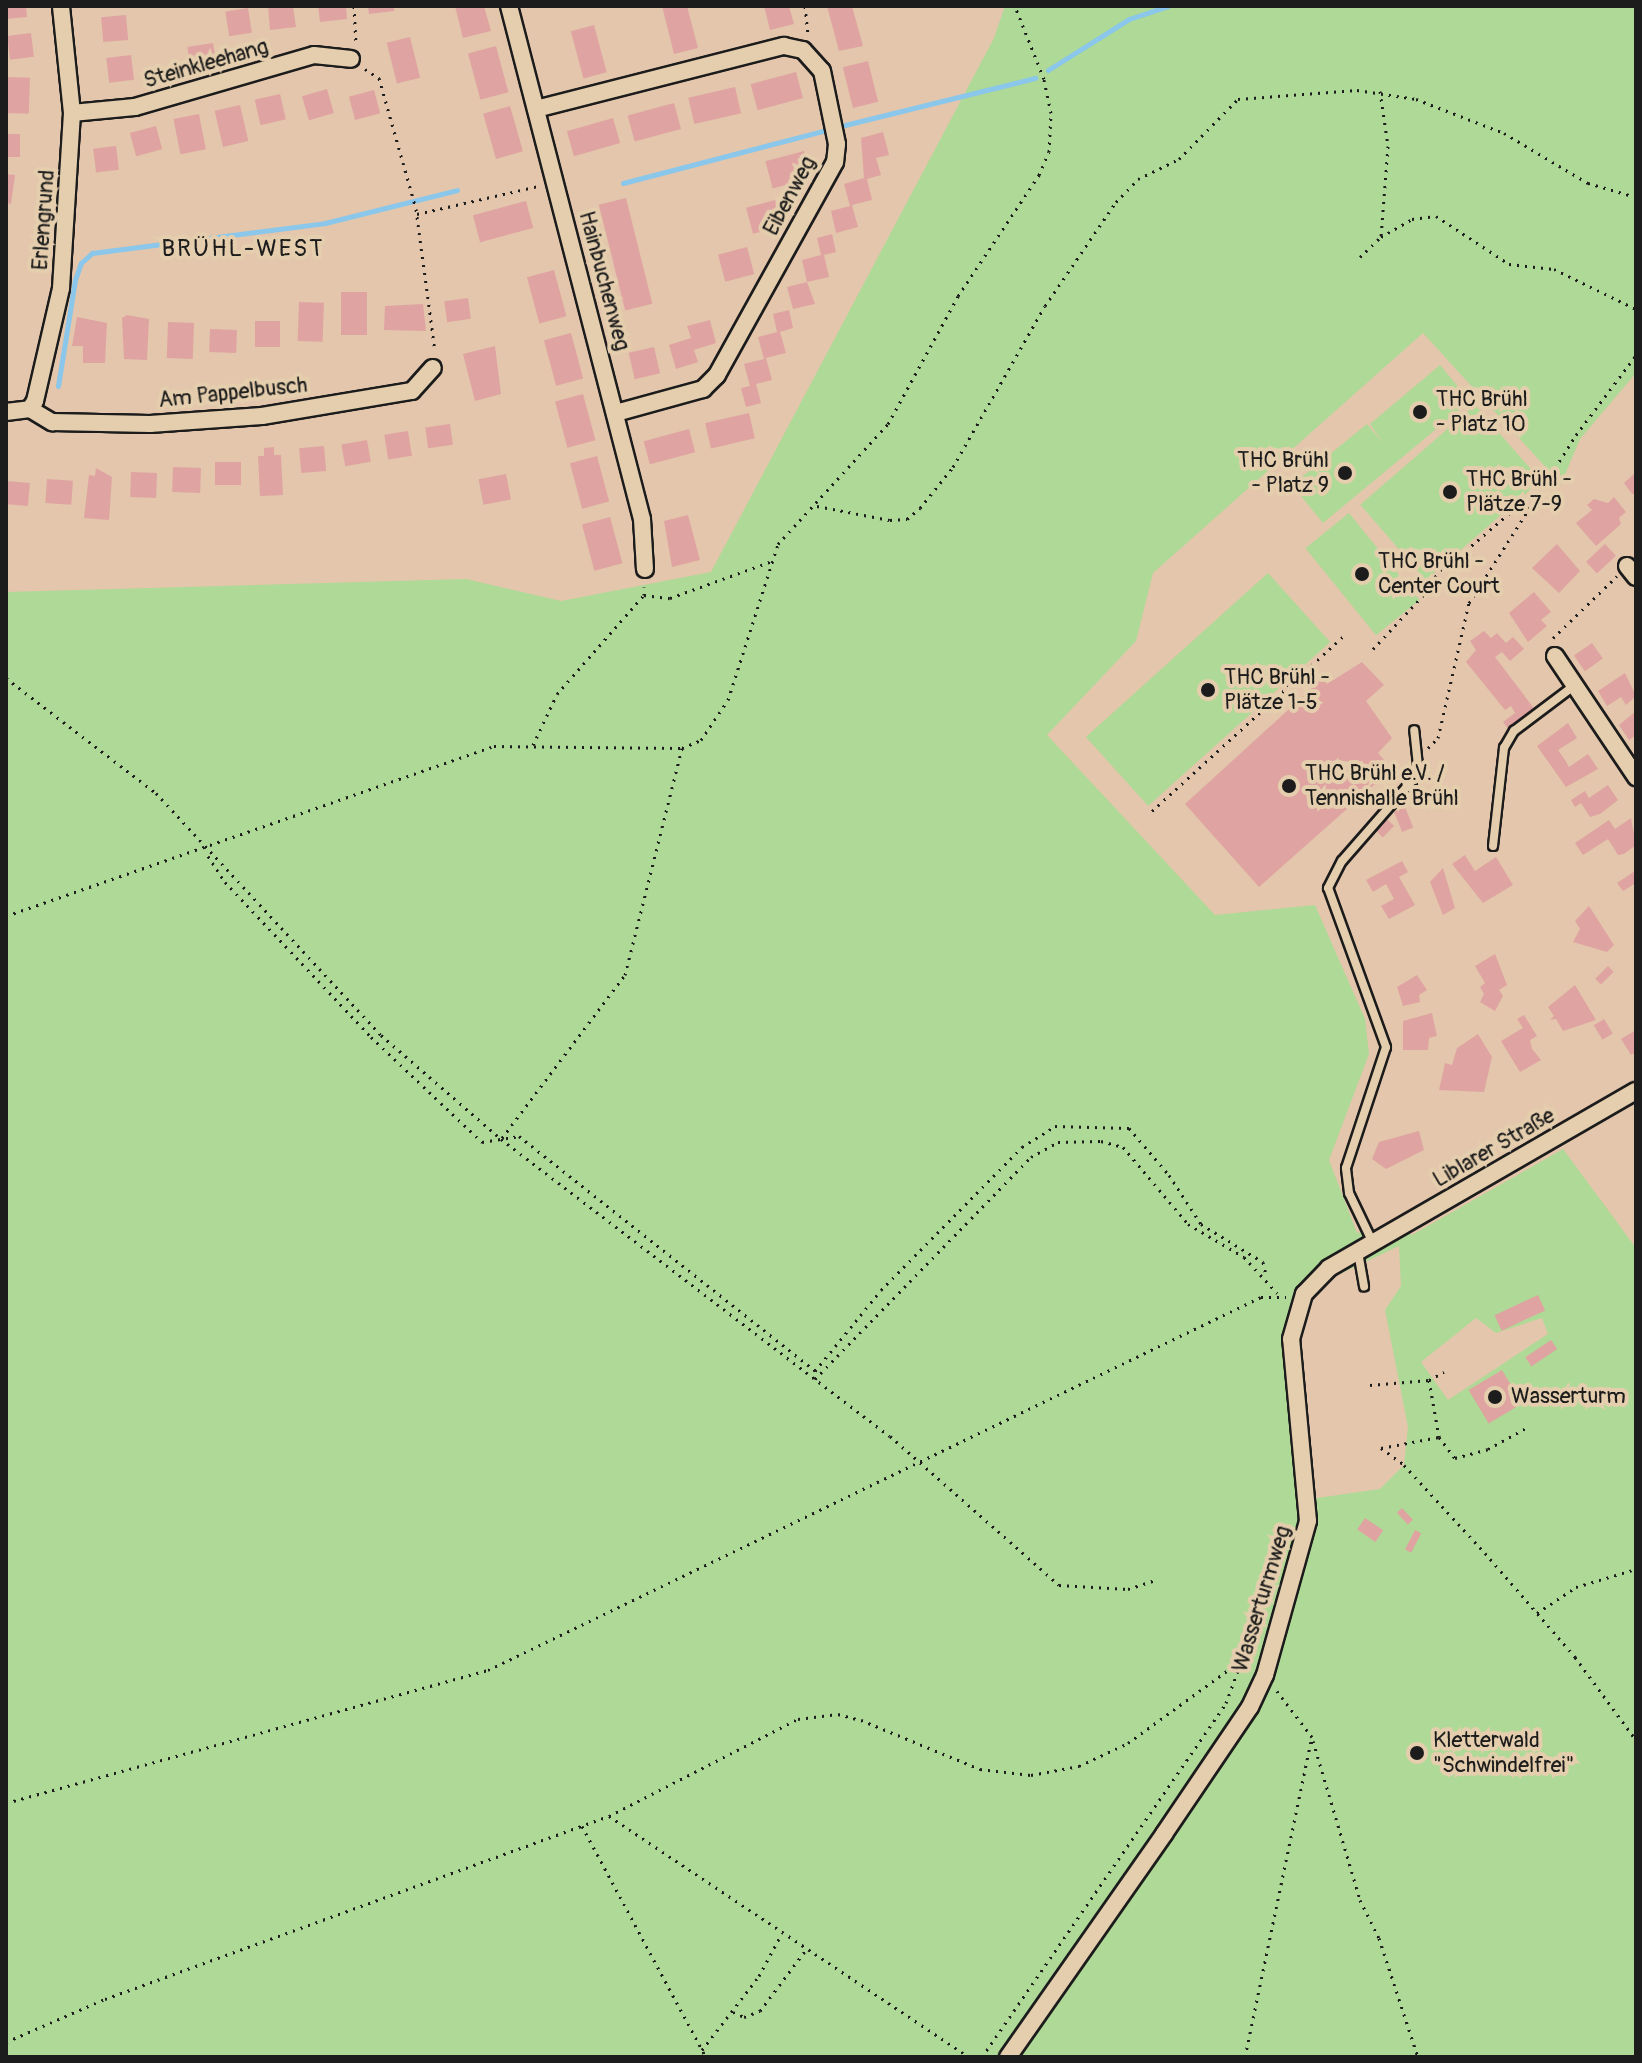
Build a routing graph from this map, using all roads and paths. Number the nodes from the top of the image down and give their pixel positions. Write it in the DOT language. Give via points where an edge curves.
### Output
graph roads {
  1 [pos="61,6"];
  2 [pos="354,6"];
  3 [pos="509,6"];
  4 [pos="805,6"];
  5 [pos="1015,6"];
  6 [pos="803,50"];
  7 [pos="351,59"];
  8 [pos="1380,91"];
  9 [pos="536,109"];
  10 [pos="72,113"];
  11 [pos="555,182"];
  12 [pos="1636,197"];
  13 [pos="416,212"];
  14 [pos="1381,237"];
  15 [pos="1360,257"];
  16 [pos="1636,309"];
  17 [pos="1636,355"];
  18 [pos="433,368"];
  19 [pos="30,409"];
  20 [pos="6,412"];
  21 [pos="616,413"];
  22 [pos="817,506"];
  23 [pos="1513,510"];
  24 [pos="772,561"];
  25 [pos="1632,571"];
  26 [pos="645,574"];
  27 [pos="644,595"];
  28 [pos="1345,635"];
  29 [pos="1373,649"];
  30 [pos="1555,656"];
  31 [pos="6,678"];
  32 [pos="1575,685"];
  33 [pos="1414,730"];
  34 [pos="533,745"];
  35 [pos="682,748"];
  36 [pos="1418,758"];
  37 [pos="1636,777"];
  38 [pos="1152,811"];
  39 [pos="1493,846"];
  40 [pos="202,848"];
  41 [pos="6,916"];
  42 [pos="1636,1091"];
  43 [pos="501,1139"];
  44 [pos="1374,1244"];
  45 [pos="1358,1252"];
  46 [pos="1266,1275"];
  47 [pos="1364,1286"];
  48 [pos="1277,1293"];
  49 [pos="1300,1302"];
  50 [pos="815,1371"];
  51 [pos="1444,1372"];
  52 [pos="815,1379"];
  53 [pos="1429,1380"];
  54 [pos="1370,1385"];
  55 [pos="1526,1428"];
  56 [pos="1439,1437"];
  57 [pos="916,1460"];
  58 [pos="1276,1568"];
  59 [pos="1636,1569"];
  60 [pos="1156,1580"];
  61 [pos="1537,1613"];
  62 [pos="1244,1664"];
  63 [pos="1265,1675"];
  64 [pos="1312,1737"];
  65 [pos="1636,1740"];
  66 [pos="6,1803"];
  67 [pos="609,1816"];
  68 [pos="582,1826"];
  69 [pos="782,1934"];
  70 [pos="806,1950"];
  71 [pos="733,2012"];
  72 [pos="6,2042"];
  73 [pos="702,2050"];
  74 [pos="706,2057"];
  75 [pos="969,2057"];
  76 [pos="982,2057"];
  77 [pos="1008,2057"];
  78 [pos="1245,2057"];
  79 [pos="1418,2057"];
  1 -- 10 [label="street, Erlengrund"];
  2 -- 7 [label="path" via="358,35"];
  3 -- 9 [label="street, Hainbuchenweg"];
  4 -- 6 [label="path" via="810,27"];
  5 -- 22 [label="path" via="1044,79 1051,113 1049,152 958,296 888,424"];
  6 -- 9 [label="street" via="784,46"];
  6 -- 21 [label="street, Eibenweg" via="822,71 837,144 835,162 717,375 703,389"];
  7 -- 10 [label="street, Steinkleehang" via="314,55 135,107"];
  7 -- 13 [label="path" via="379,78"];
  8 -- 12 [label="path" via="1469,118 1546,154 1588,183"];
  8 -- 14 [label="path" via="1388,146"];
  8 -- 22 [label="path" via="1238,99 1179,159 1138,179 1116,202 1045,306 953,467 920,508 907,519 890,520"];
  9 -- 11 [label="street, Hainbuchenweg"];
  10 -- 19 [label="street, Erlengrund" via="61,288 45,368"];
  11 -- 13 [label="path"];
  11 -- 21 [label="street, Hainbuchenweg"];
  13 -- 18 [label="path" via="436,341"];
  14 -- 15 [label="path"];
  14 -- 16 [label="path" via="1412,219 1436,216 1509,264 1554,269"];
  17 -- 36 [label="path" via="1576,435 1469,603 1438,738"];
  18 -- 19 [label="street, Am Pappelbusch" via="412,391 262,416 150,424 52,422"];
  19 -- 20 [label="street"];
  21 -- 26 [label="street, Hainbuchenweg" via="642,519"];
  22 -- 24 [label="path" via="778,544"];
  23 -- 29 [label="path" via="1429,582 1432,586"];
  24 -- 27 [label="path" via="670,598"];
  24 -- 35 [label="path" via="728,700 701,740"];
  25 -- 30 [label="path" via="1550,641"];
  26 -- 27 [label="path"];
  27 -- 34 [label="path" via="557,694"];
  28 -- 38 [label="path"];
  30 -- 32 [label="street"];
  31 -- 40 [label="path" via="156,793"];
  32 -- 37 [label="street"];
  32 -- 39 [label="lane" via="1514,731 1504,748"];
  33 -- 36 [label="lane"];
  34 -- 35 [label="path"];
  34 -- 40 [label="path" via="494,746"];
  35 -- 43 [label="path" via="625,975"];
  36 -- 44 [label="lane" via="1413,780 1342,861 1328,888 1386,1047 1346,1168 1349,1193"];
  40 -- 41 [label="path"];
  40 -- 43 [label="path" via="381,1035"];
  40 -- 43 [label="path" via="225,882 371,1037 482,1142"];
  42 -- 44 [label="street, Liblarer Straße"];
  43 -- 50 [label="path" via="519,1136"];
  43 -- 52 [label="path"];
  44 -- 45 [label="street, Liblarer Straße"];
  45 -- 47 [label="lane"];
  45 -- 49 [label="street" via="1315,1280"];
  46 -- 48 [label="path"];
  46 -- 50 [label="path" via="1263,1262 1201,1224 1129,1128 1055,1126 1022,1147 881,1290"];
  46 -- 52 [label="path" via="1188,1224 1123,1147 1101,1141 1058,1142 1031,1157"];
  48 -- 49 [label="path"];
  48 -- 57 [label="path"];
  49 -- 63 [label="street, Wasserturmweg" via="1291,1352 1308,1521"];
  50 -- 52 [label="path"];
  51 -- 53 [label="path"];
  52 -- 57 [label="path"];
  53 -- 54 [label="path"];
  53 -- 56 [label="path"];
  55 -- 56 [label="path" via="1488,1449 1455,1458"];
  56 -- 61 [label="path" via="1381,1448 1404,1465"];
  57 -- 60 [label="path" via="1059,1585 1128,1589"];
  57 -- 66 [label="path" via="488,1670"];
  58 -- 62 [label="path"];
  59 -- 61 [label="path" via="1576,1587"];
  61 -- 65 [label="path"];
  62 -- 67 [label="path" via="1128,1743 1057,1772 1031,1775 980,1769 861,1720 818,1715 775,1729"];
  62 -- 76 [label="path" via="1201,1742"];
  63 -- 64 [label="path"];
  63 -- 77 [label="street, Wasserturmweg" via="1241,1719"];
  64 -- 78 [label="path"];
  64 -- 79 [label="path" via="1360,1900 1379,1938"];
  67 -- 68 [label="path"];
  67 -- 69 [label="path"];
  68 -- 72 [label="path" via="105,1999"];
  68 -- 73 [label="path"];
  69 -- 70 [label="path"];
  69 -- 71 [label="path"];
  70 -- 71 [label="path" via="760,2011 744,2017"];
  70 -- 75 [label="path"];
  71 -- 73 [label="path"];
  73 -- 74 [label="path"];
}
